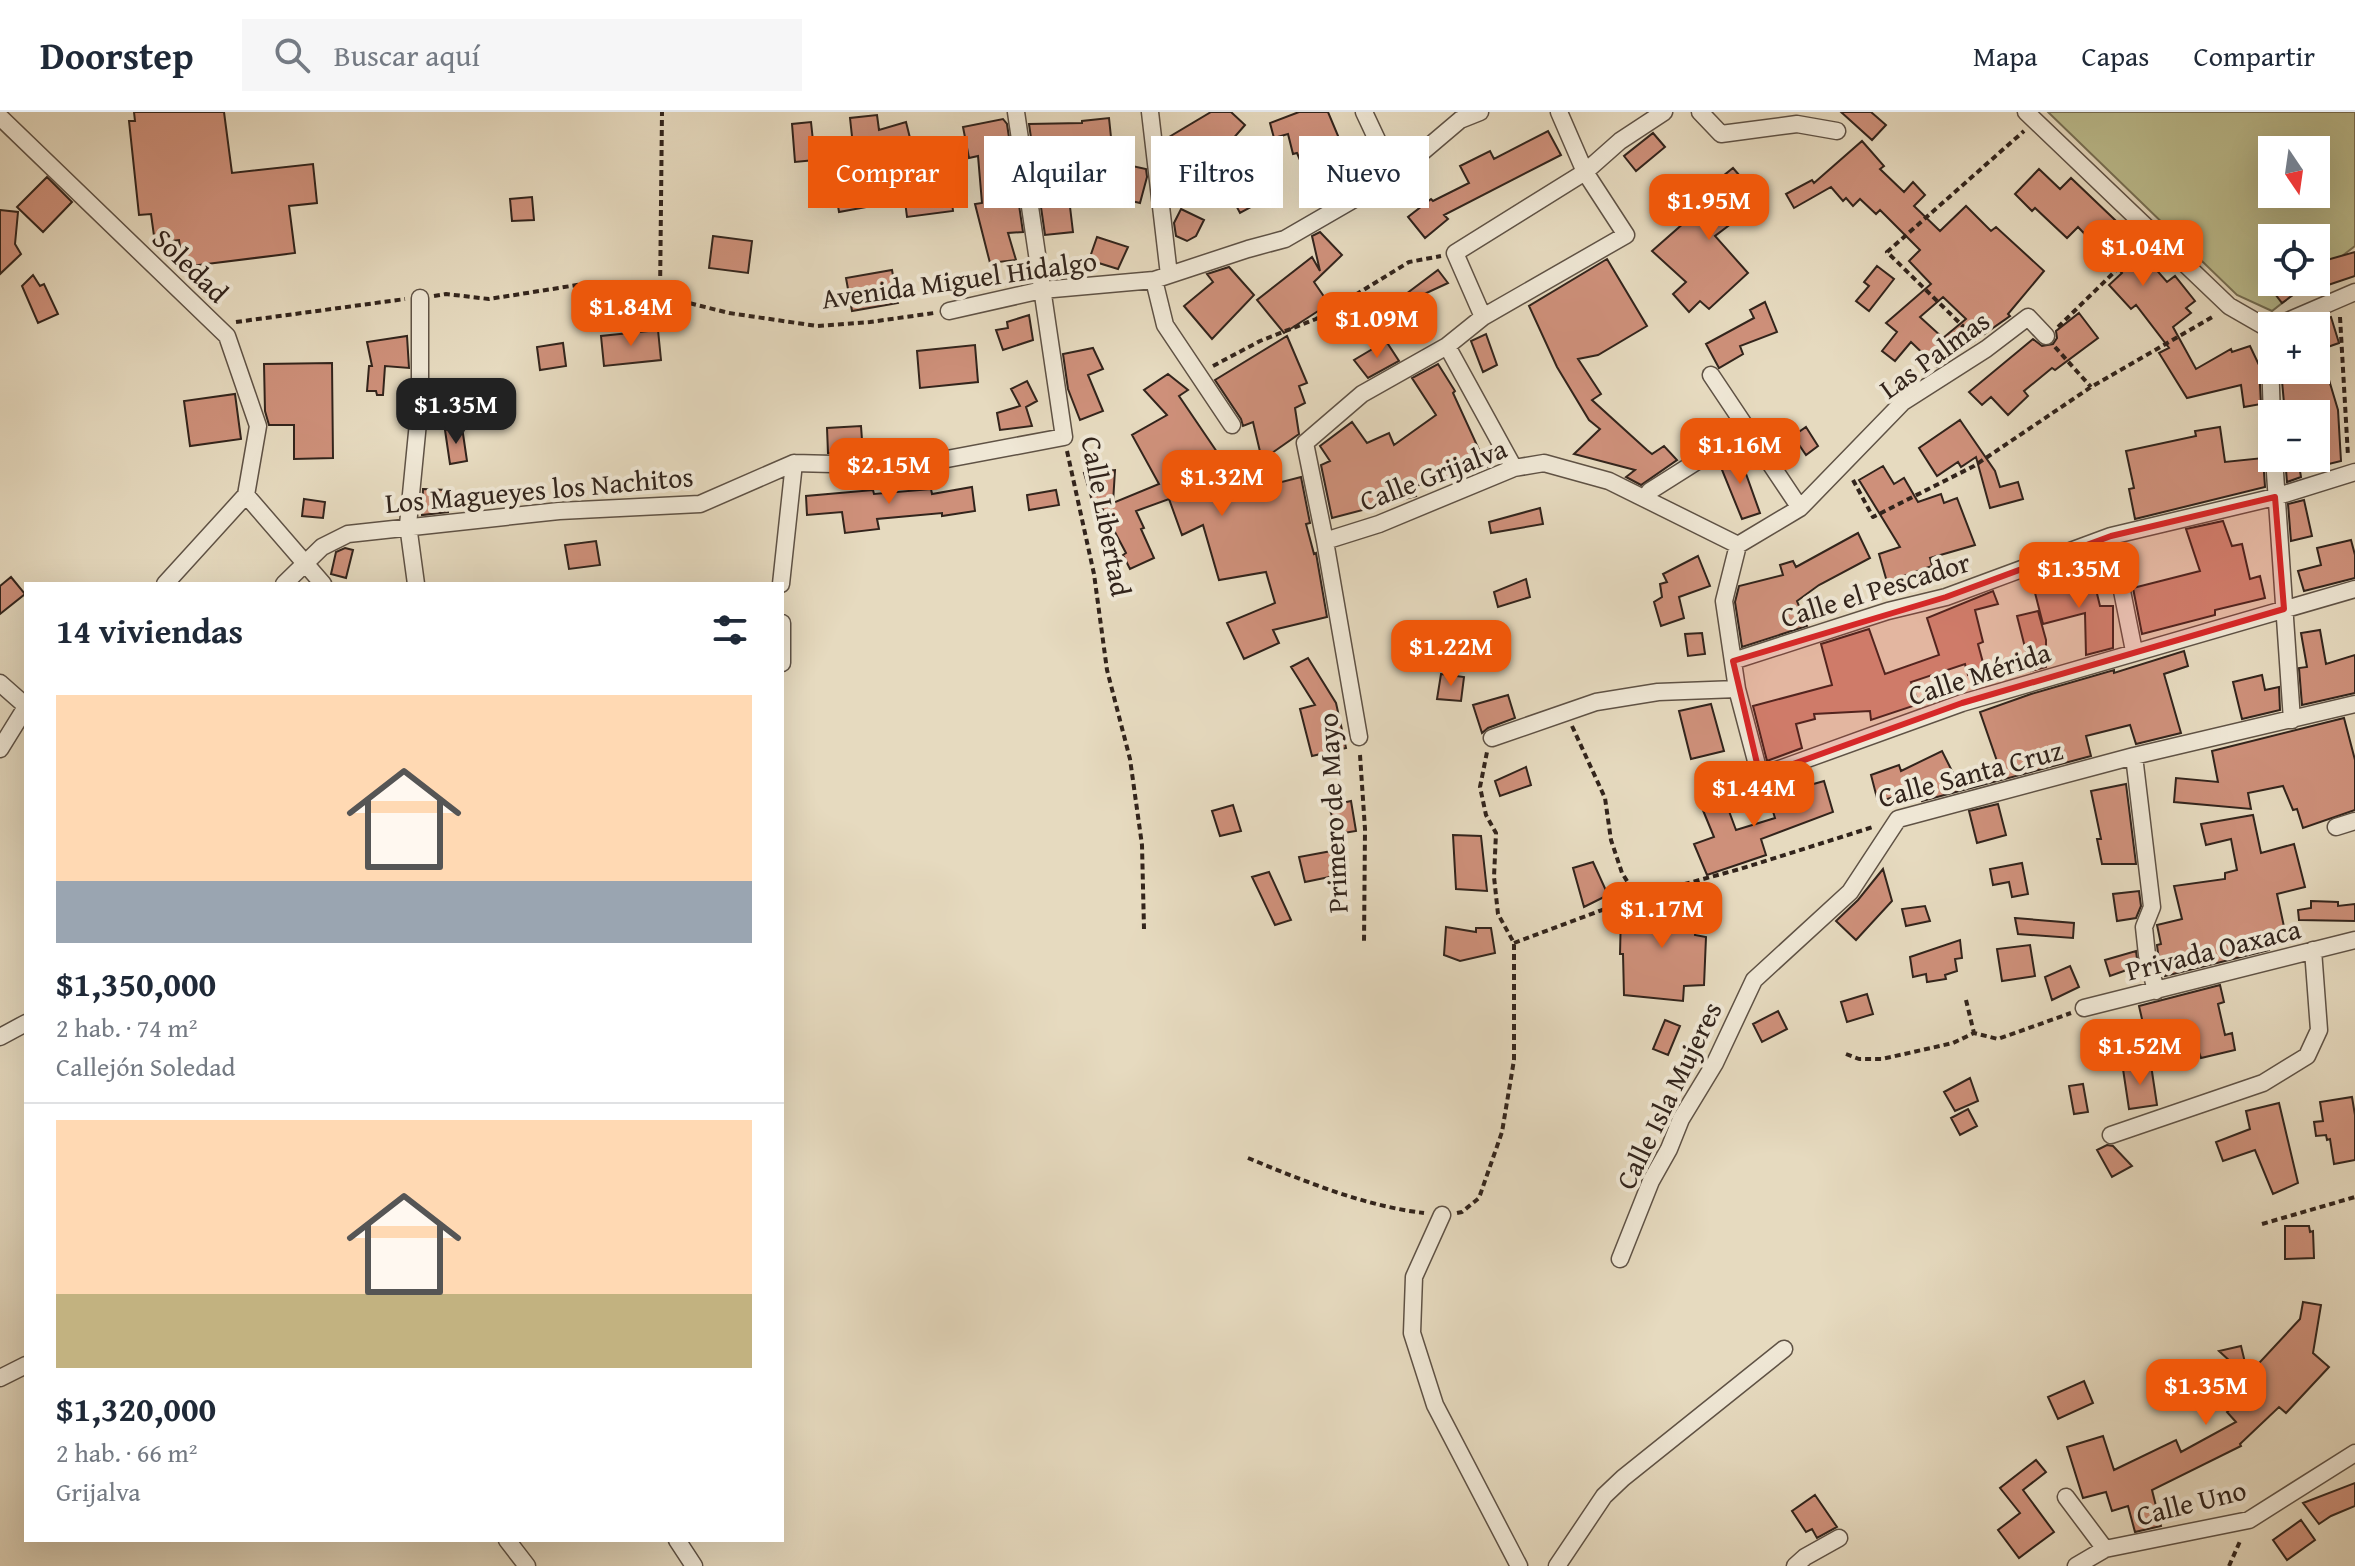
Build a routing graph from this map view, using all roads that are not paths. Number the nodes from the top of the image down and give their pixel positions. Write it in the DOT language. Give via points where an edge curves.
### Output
graph roads {
  1 [pos="1016,112"];
  2 [pos="1150,112"];
  3 [pos="1364,112"];
  4 [pos="1480,112"];
  5 [pos="1559,112"];
  6 [pos="1664,112"];
  7 [pos="1700,112"];
  8 [pos="2030,116"];
  9 [pos="0,117"];
  10 [pos="1837,131"];
  11 [pos="1375,136"];
  12 [pos="1429,146"];
  13 [pos="1585,172"];
  14 [pos="1339,208"];
  15 [pos="1162,278"];
  16 [pos="1042,290"];
  17 [pos="2347,295"];
  18 [pos="420,298"];
  19 [pos="949,311"];
  20 [pos="2308,312"];
  21 [pos="1483,317"];
  22 [pos="2258,321"];
  23 [pos="2046,336"];
  24 [pos="1447,346"];
  25 [pos="1711,375"];
  26 [pos="1232,425"];
  27 [pos="1748,429"];
  28 [pos="1064,437"];
  29 [pos="794,463"];
  30 [pos="1514,468"];
  31 [pos="2274,472"];
  32 [pos="2352,473"];
  33 [pos="246,495"];
  34 [pos="2275,497"];
  35 [pos="1645,498"];
  36 [pos="1800,508"];
  37 [pos="408,525"];
  38 [pos="2111,536"];
  39 [pos="1325,541"];
  40 [pos="1738,545"];
  41 [pos="306,564"];
  42 [pos="167,582"];
  43 [pos="286,582"];
  44 [pos="321,582"];
  45 [pos="416,582"];
  46 [pos="781,582"];
  47 [pos="2355,589"];
  48 [pos="2284,609"];
  49 [pos="2134,651"];
  50 [pos="1733,661"];
  51 [pos="0,683"];
  52 [pos="1737,689"];
  53 [pos="24,704"];
  54 [pos="2355,704"];
  55 [pos="24,709"];
  56 [pos="2292,720"];
  57 [pos="1359,737"];
  58 [pos="1492,738"];
  59 [pos="0,749"];
  60 [pos="2134,756"];
  61 [pos="1898,819"];
  62 [pos="2355,821"];
  63 [pos="2336,827"];
  64 [pos="2355,940"];
  65 [pos="2313,950"];
  66 [pos="2156,991"];
  67 [pos="2084,1008"];
  68 [pos="24,1024"];
  69 [pos="0,1037"];
  70 [pos="2111,1135"];
  71 [pos="1442,1215"];
  72 [pos="1620,1259"];
  73 [pos="1784,1349"];
  74 [pos="24,1366"];
  75 [pos="0,1378"];
  76 [pos="2355,1453"];
  77 [pos="2066,1497"];
  78 [pos="1839,1538"];
  79 [pos="509,1542"];
  80 [pos="678,1542"];
  81 [pos="2105,1549"];
  82 [pos="527,1566"];
  83 [pos="694,1566"];
  84 [pos="1519,1566"];
  85 [pos="1557,1566"];
  86 [pos="1795,1566"];
  87 [pos="2076,1566"];
  1 -- 16 [label="street, Calle Libertad"];
  2 -- 15 [label="street"];
  3 -- 11 [label="street"];
  4 -- 12 [label="street, Avenida Miguel Hidalgo" via="1460,120"];
  5 -- 13 [label="street"];
  6 -- 13 [label="street"];
  7 -- 10 [label="street" via="1721,134 1797,124"];
  8 -- 22 [label="street" via="2229,306"];
  9 -- 33 [label="street, Soledad" via="227,336 258,426"];
  13 -- 21 [label="street" via="1455,253"];
  13 -- 21 [label="street, Primero de Mayo" via="1626,235"];
  14 -- 15 [label="street, Avenida Miguel Hidalgo" via="1285,239"];
  15 -- 16 [label="street, Avenida Miguel Hidalgo"];
  15 -- 26 [label="street" via="1165,325"];
  16 -- 19 [label="street, Avenida Miguel Hidalgo"];
  16 -- 28 [label="street, Calle Libertad"];
  17 -- 20 [label="street"];
  18 -- 37 [label="street" via="420,402"];
  21 -- 24 [label="street, Primero de Mayo"];
  23 -- 36 [label="street, Las Palmas" via="2028,317 1903,402"];
  24 -- 30 [label="street"];
  24 -- 39 [label="street, Primero de Mayo" via="1362,394 1305,443"];
  25 -- 27 [label="street"];
  27 -- 35 [label="street"];
  27 -- 36 [label="street"];
  28 -- 29 [label="street, Los Magueyes los Nachitos" via="910,466"];
  29 -- 37 [label="street, Los Magueyes los Nachitos" via="700,504"];
  29 -- 46 [label="street"];
  30 -- 35 [label="street, Calle Grijalva" via="1544,463 1609,481"];
  30 -- 39 [label="street, Calle Grijalva"];
  31 -- 34 [label="street"];
  32 -- 34 [label="street, Calle el Pescador"];
  33 -- 41 [label="street"];
  33 -- 42 [label="street"];
  34 -- 38 [label="street, Calle el Pescador"];
  34 -- 48 [label="street"];
  35 -- 40 [label="street, Calle Grijalva"];
  36 -- 40 [label="street, Las Palmas"];
  37 -- 41 [label="street, Los Magueyes los Nachitos" via="348,534 322,547"];
  37 -- 45 [label="street"];
  38 -- 49 [label="street"];
  38 -- 50 [label="street, Calle el Pescador" via="1946,597"];
  39 -- 57 [label="street, Primero de Mayo"];
  40 -- 50 [label="street" via="1724,601"];
  41 -- 43 [label="street, Los Magueyes los Nachitos"];
  41 -- 44 [label="street"];
  47 -- 48 [label="street, Calle Mérida"];
  48 -- 49 [label="street, Calle Mérida"];
  48 -- 56 [label="street"];
  49 -- 52 [label="street, Calle Mérida" via="1962,703 1760,776"];
  50 -- 52 [label="street"];
  51 -- 53 [label="street"];
  52 -- 58 [label="street" via="1658,692 1596,702"];
  54 -- 56 [label="street, Calle Santa Cruz"];
  55 -- 59 [label="street"];
  56 -- 60 [label="street, Calle Santa Cruz"];
  60 -- 61 [label="street, Calle Santa Cruz"];
  60 -- 66 [label="street" via="2152,907 2144,927"];
  61 -- 72 [label="street, Calle Isla Mujeres" via="1850,892 1754,980 1651,1181"];
  62 -- 63 [label="street"];
  64 -- 65 [label="street, Privada Oaxaca"];
  65 -- 66 [label="street, Privada Oaxaca"];
  65 -- 70 [label="street" via="2319,1030 2307,1056 2263,1083"];
  66 -- 67 [label="street, Privada Oaxaca"];
  68 -- 69 [label="street"];
  71 -- 84 [label="street" via="1414,1277 1412,1333 1435,1405"];
  73 -- 85 [label="street" via="1604,1496"];
  74 -- 75 [label="street"];
  76 -- 81 [label="street, Calle Uno" via="2249,1520"];
  77 -- 81 [label="street"];
  78 -- 86 [label="street"];
  79 -- 82 [label="street"];
  80 -- 83 [label="street"];
  81 -- 87 [label="street, Calle Uno"];
}
